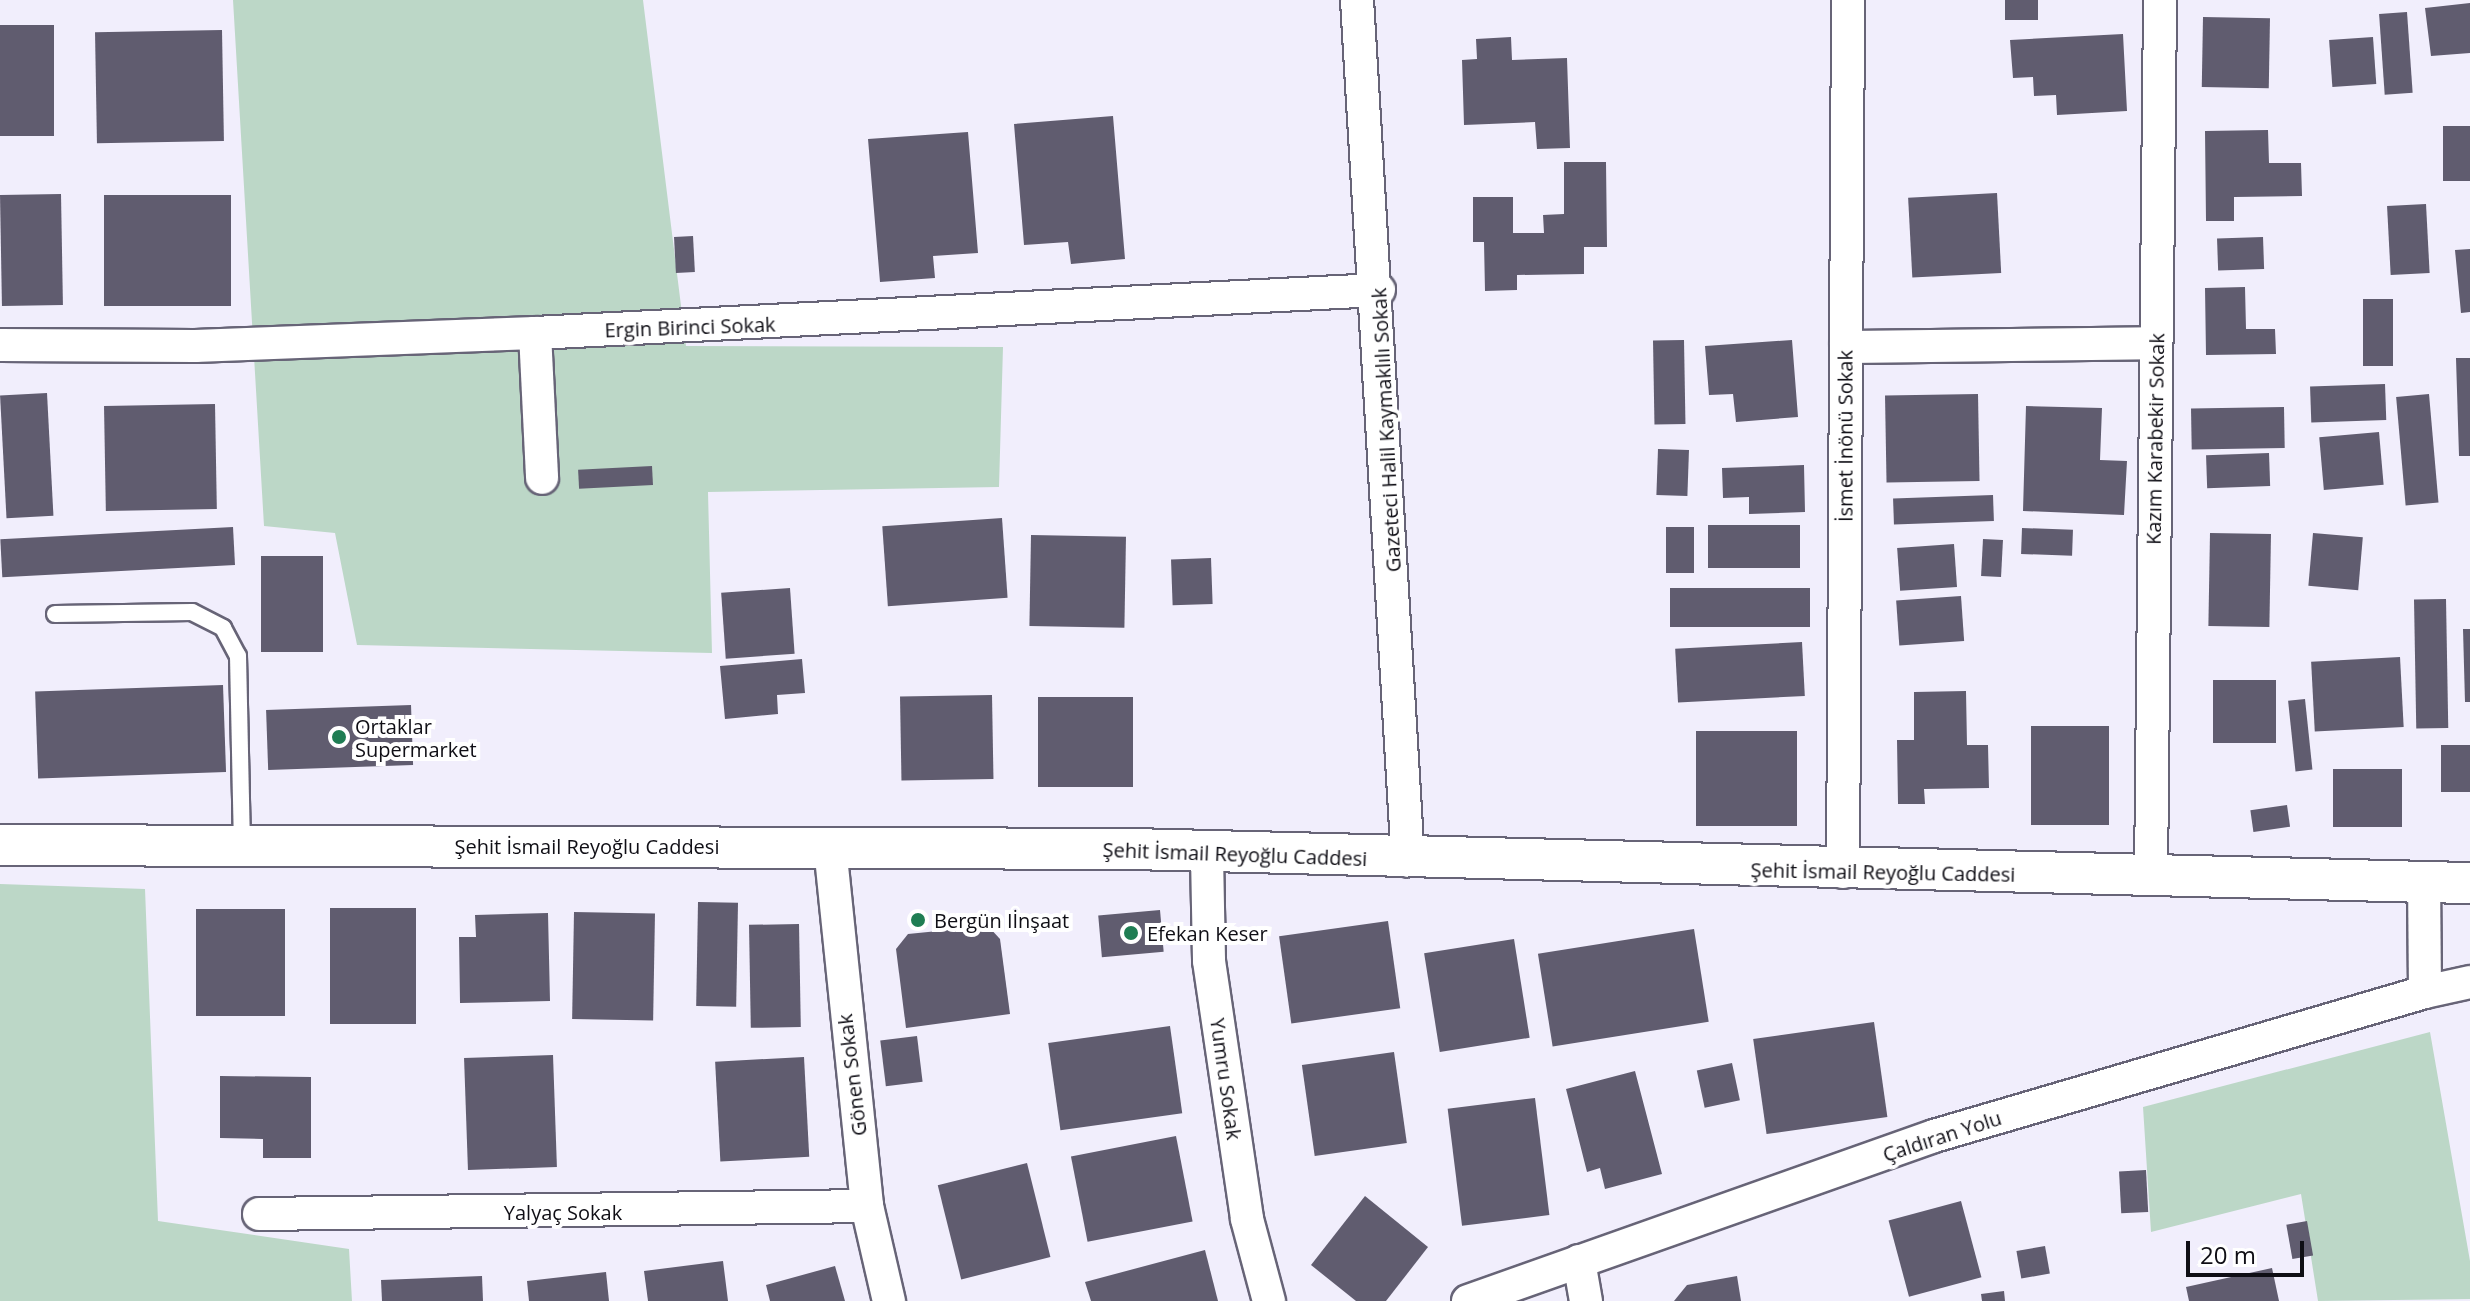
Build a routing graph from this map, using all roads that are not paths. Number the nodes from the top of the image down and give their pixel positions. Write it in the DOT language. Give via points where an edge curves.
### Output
graph roads {
  1 [pos="1357,0"];
  2 [pos="1848,0"];
  3 [pos="2160,0"];
  4 [pos="1379,290"];
  5 [pos="535,333"];
  6 [pos="2156,343"];
  7 [pos="0,345"];
  8 [pos="1846,347"];
  9 [pos="542,478"];
  10 [pos="55,614"];
  11 [pos="242,844"];
  12 [pos="0,845"];
  13 [pos="830,847"];
  14 [pos="1207,855"];
  15 [pos="1408,860"];
  16 [pos="1843,872"];
  17 [pos="2151,877"];
  18 [pos="2470,883"];
  19 [pos="2424,884"];
  20 [pos="2470,982"];
  21 [pos="2425,992"];
  22 [pos="867,1206"];
  23 [pos="259,1214"];
  24 [pos="1579,1261"];
  25 [pos="889,1301"];
  26 [pos="1269,1301"];
  27 [pos="1468,1301"];
  28 [pos="1586,1301"];
  1 -- 4 [label="street, Gazeteci Halil Kaymaklılı Sokak"];
  2 -- 8 [label="street, İsmet İnönü Sokak"];
  3 -- 6 [label="street, Kazım Karabekir Sokak"];
  4 -- 5 [label="street, Ergin Birinci Sokak"];
  4 -- 15 [label="street, Gazeteci Halil Kaymaklılı Sokak"];
  5 -- 7 [label="street, Ergin Birinci Sokak"];
  5 -- 9 [label="street"];
  6 -- 8 [label="street"];
  6 -- 17 [label="street, Kazım Karabekir Sokak"];
  8 -- 16 [label="street, İsmet İnönü Sokak"];
  10 -- 11 [label="lane" via="192,612 223,628 238,656"];
  11 -- 12 [label="street, Şehit İsmail Reyoğlu Caddesi"];
  11 -- 13 [label="street, Şehit İsmail Reyoğlu Caddesi"];
  13 -- 14 [label="street, Şehit İsmail Reyoğlu Caddesi"];
  13 -- 22 [label="street, Gönen Sokak"];
  14 -- 15 [label="street, Şehit İsmail Reyoğlu Caddesi"];
  14 -- 26 [label="street, Yumru Sokak" via="1209,961 1247,1219"];
  15 -- 16 [label="street, Şehit İsmail Reyoğlu Caddesi"];
  16 -- 17 [label="street, Şehit İsmail Reyoğlu Caddesi"];
  17 -- 19 [label="street, Şehit İsmail Reyoğlu Caddesi"];
  18 -- 19 [label="street, Şehit İsmail Reyoğlu Caddesi"];
  19 -- 21 [label="street"];
  20 -- 21 [label="street, Çaldıran Yolu"];
  21 -- 24 [label="street, Çaldıran Yolu" via="1934,1136"];
  22 -- 23 [label="street, Yalyaç Sokak"];
  22 -- 25 [label="street, Gönen Sokak"];
  24 -- 27 [label="street, Çaldıran Yolu"];
  24 -- 28 [label="street"];
}
